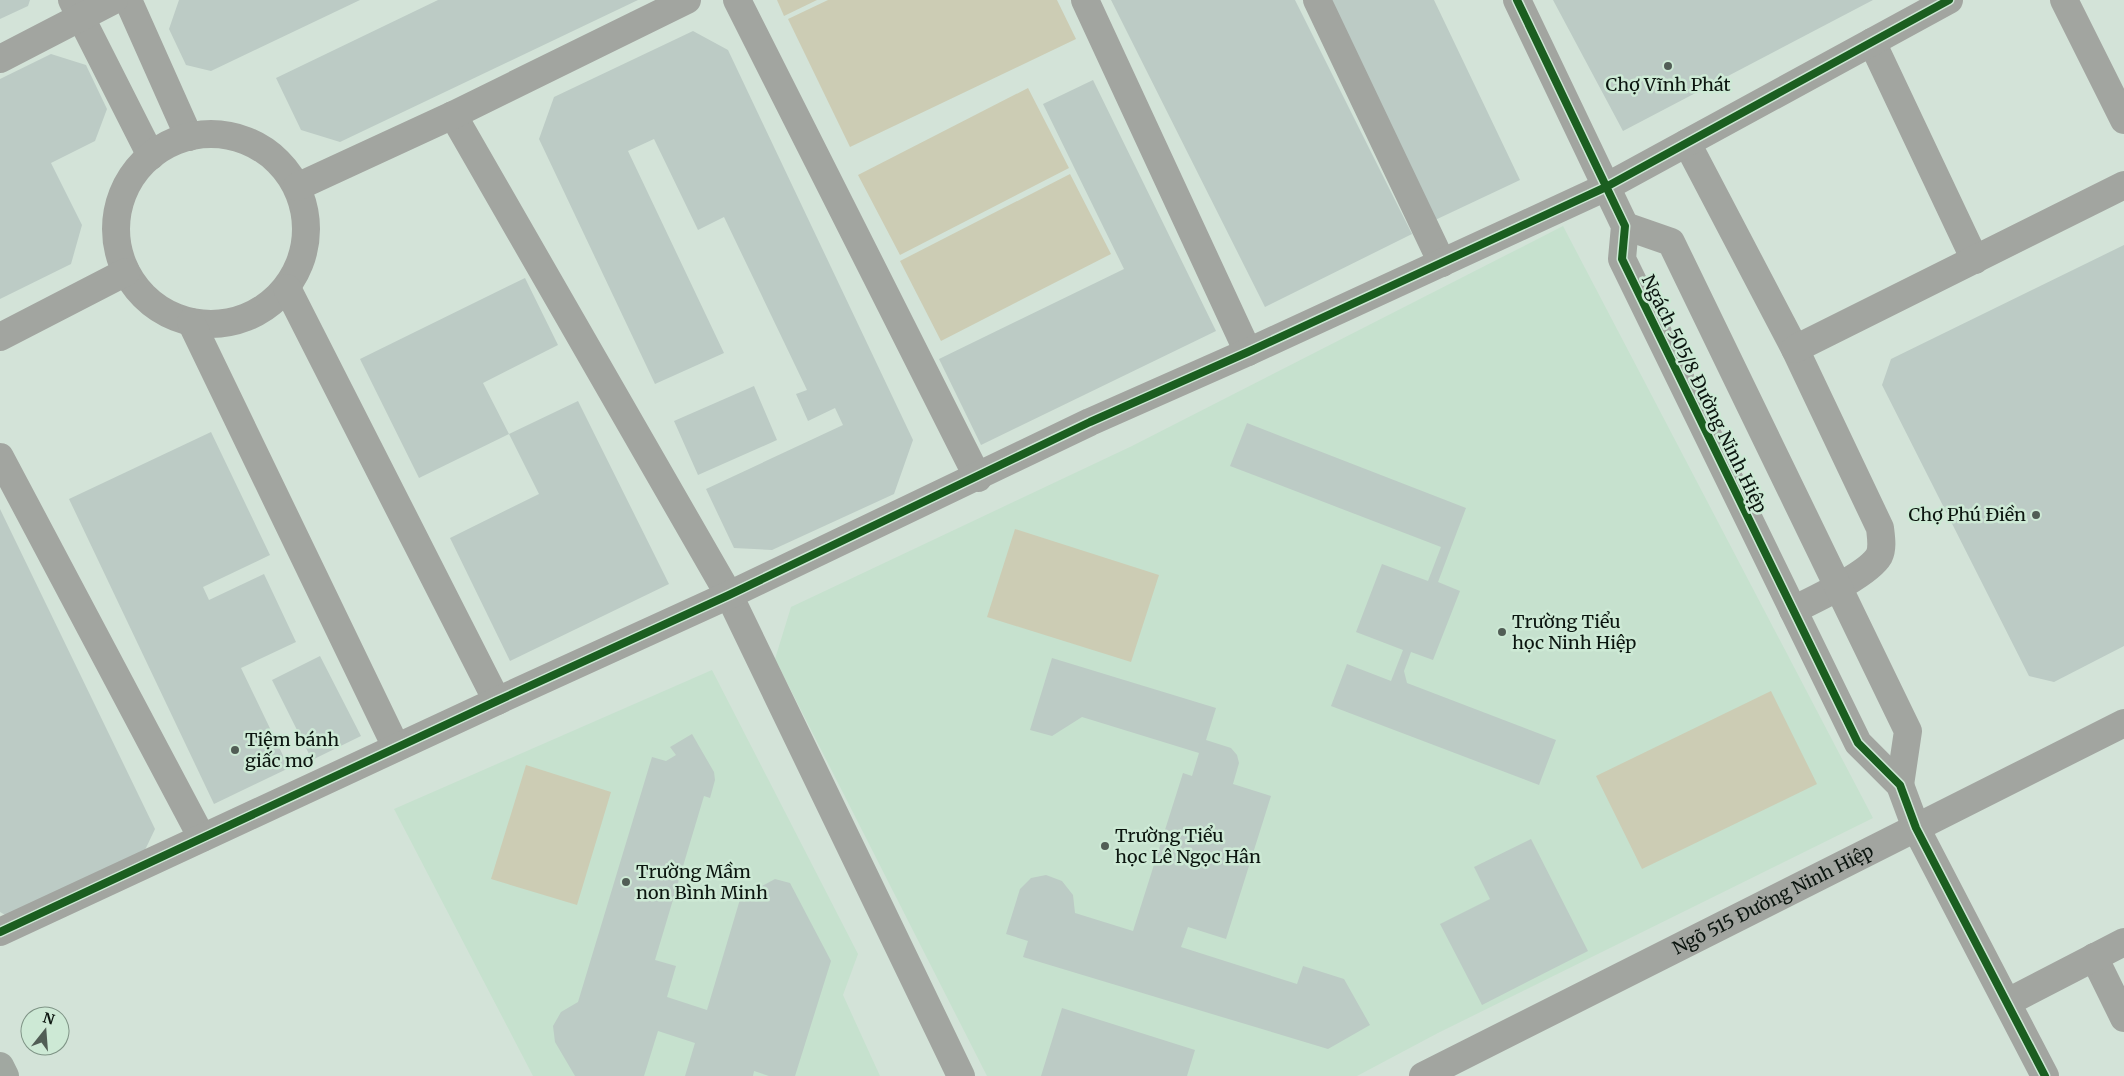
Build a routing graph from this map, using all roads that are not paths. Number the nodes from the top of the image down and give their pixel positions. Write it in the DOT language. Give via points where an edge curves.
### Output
graph roads {
  1 [pos="114,0"];
  2 [pos="128,0"];
  3 [pos="687,0"];
  4 [pos="737,0"];
  5 [pos="1085,0"];
  6 [pos="1317,0"];
  7 [pos="1517,0"];
  8 [pos="1949,0"];
  9 [pos="2064,0"];
  10 [pos="76,8"];
  11 [pos="1872,42"];
  12 [pos="0,59"];
  13 [pos="453,115"];
  14 [pos="2124,120"];
  15 [pos="189,137"];
  16 [pos="1687,143"];
  17 [pos="151,156"];
  18 [pos="2124,185"];
  19 [pos="297,187"];
  20 [pos="1606,187"];
  21 [pos="1625,226"];
  22 [pos="1975,260"];
  23 [pos="1442,263"];
  24 [pos="126,272"];
  25 [pos="287,288"];
  26 [pos="191,322"];
  27 [pos="0,337"];
  28 [pos="1795,349"];
  29 [pos="1248,352"];
  30 [pos="0,457"];
  31 [pos="978,478"];
  32 [pos="1839,587"];
  33 [pos="729,595"];
  34 [pos="1793,610"];
  35 [pos="497,701"];
  36 [pos="2124,723"];
  37 [pos="396,747"];
  38 [pos="1900,785"];
  39 [pos="1916,828"];
  40 [pos="202,838"];
  41 [pos="0,932"];
  42 [pos="2124,942"];
  43 [pos="2094,957"];
  44 [pos="2008,1002"];
  45 [pos="2124,1018"];
  46 [pos="0,1066"];
  47 [pos="5,1076"];
  48 [pos="961,1076"];
  49 [pos="1423,1076"];
  50 [pos="2045,1076"];
  1 -- 10 [label="street"];
  2 -- 15 [label="street"];
  3 -- 13 [label="street"];
  4 -- 31 [label="street"];
  5 -- 29 [label="street"];
  6 -- 23 [label="street"];
  7 -- 20 [label="street"];
  8 -- 11 [label="street"];
  9 -- 14 [label="street"];
  10 -- 12 [label="street"];
  10 -- 17 [label="street"];
  11 -- 16 [label="street"];
  11 -- 22 [label="street"];
  13 -- 19 [label="street"];
  13 -- 33 [label="street"];
  15 -- 17 [label="street" via="168,144"];
  15 -- 19 [label="street" via="210,134 251,144 285,169"];
  16 -- 20 [label="street"];
  16 -- 28 [label="street"];
  17 -- 24 [label="street" via="136,171 118,210 116,230"];
  18 -- 22 [label="street"];
  19 -- 25 [label="street" via="307,228 298,270"];
  20 -- 21 [label="street"];
  20 -- 23 [label="street"];
  21 -- 32 [label="street, Ngách 505/8 Đường Ninh Hiệp" via="1671,242"];
  21 -- 34 [label="street, Ngách 505/8 Đường Ninh Hiệp" via="1622,258"];
  22 -- 28 [label="street"];
  23 -- 29 [label="street"];
  24 -- 26 [label="street" via="153,304"];
  24 -- 27 [label="street"];
  25 -- 26 [label="street" via="272,303 240,319 212,324"];
  25 -- 35 [label="street"];
  26 -- 37 [label="street"];
  28 -- 32 [label="street" via="1880,528 1880,554"];
  29 -- 31 [label="street" via="1090,422"];
  30 -- 40 [label="street"];
  31 -- 33 [label="street"];
  32 -- 34 [label="street"];
  32 -- 38 [label="street, Ngách 505/8 Đường Ninh Hiệp" via="1908,731"];
  33 -- 35 [label="street"];
  33 -- 48 [label="street"];
  34 -- 38 [label="street, Ngách 505/8 Đường Ninh Hiệp" via="1858,743"];
  35 -- 37 [label="street"];
  36 -- 39 [label="street, Ngõ 515 Đường Ninh Hiệp"];
  37 -- 40 [label="street"];
  38 -- 39 [label="street"];
  39 -- 44 [label="street"];
  39 -- 49 [label="street, Ngõ 515 Đường Ninh Hiệp"];
  40 -- 41 [label="street"];
  42 -- 43 [label="street"];
  43 -- 44 [label="street"];
  43 -- 45 [label="street"];
  44 -- 50 [label="street"];
  46 -- 47 [label="main road"];
}
